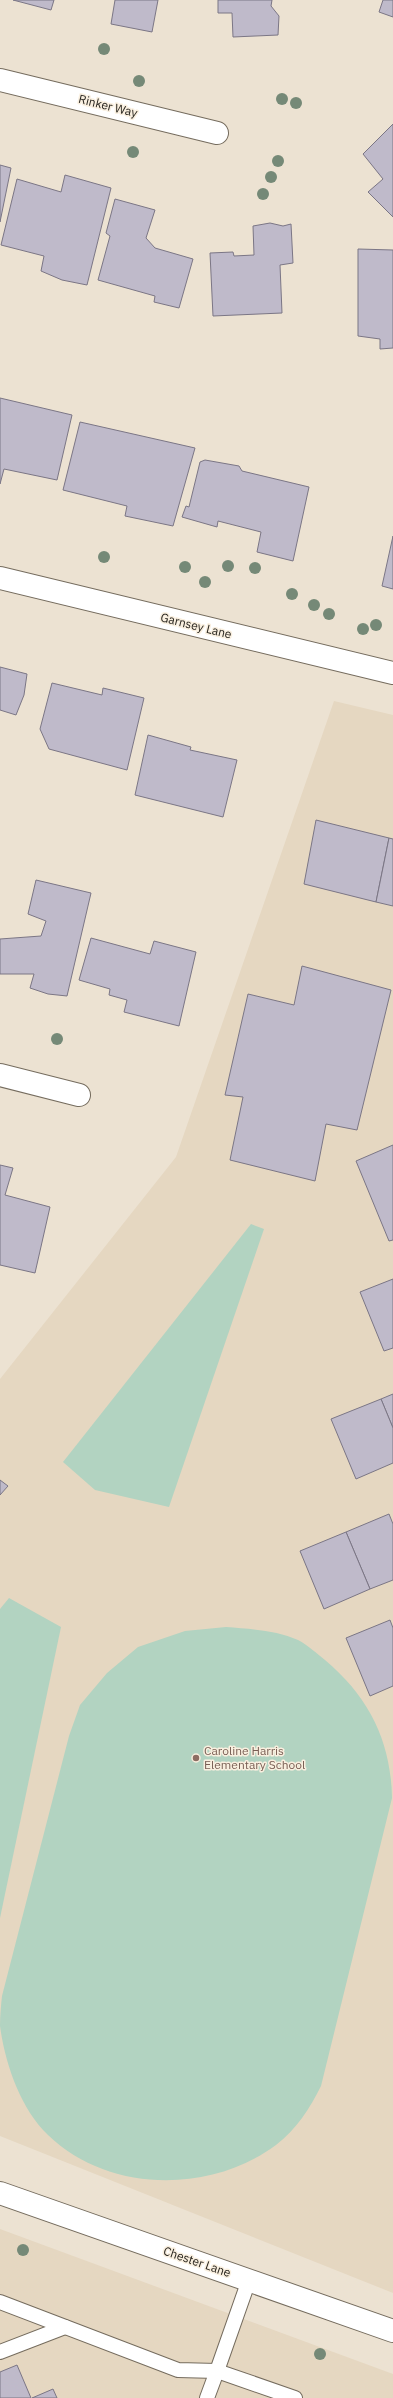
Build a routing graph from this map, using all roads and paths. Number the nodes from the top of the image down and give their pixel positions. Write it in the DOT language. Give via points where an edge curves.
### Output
graph roads {
  1 [pos="0,80"];
  2 [pos="217,133"];
  3 [pos="0,578"];
  4 [pos="393,673"];
  5 [pos="0,1075"];
  6 [pos="79,1094"];
  7 [pos="0,2193"];
  8 [pos="249,2280"];
  9 [pos="0,2302"];
  10 [pos="65,2327"];
  11 [pos="393,2331"];
  12 [pos="0,2352"];
  13 [pos="217,2371"];
  14 [pos="207,2398"];
  15 [pos="295,2398"];
  1 -- 2 [label="street, Rinker Way"];
  3 -- 4 [label="street, Garnsey Lane"];
  5 -- 6 [label="street"];
  7 -- 8 [label="street, Chester Lane"];
  8 -- 11 [label="street, Chester Lane"];
  8 -- 13 [label="lane"];
  9 -- 10 [label="lane"];
  10 -- 12 [label="lane"];
  10 -- 13 [label="lane" via="178,2370"];
  13 -- 14 [label="lane"];
  13 -- 15 [label="lane"];
}
